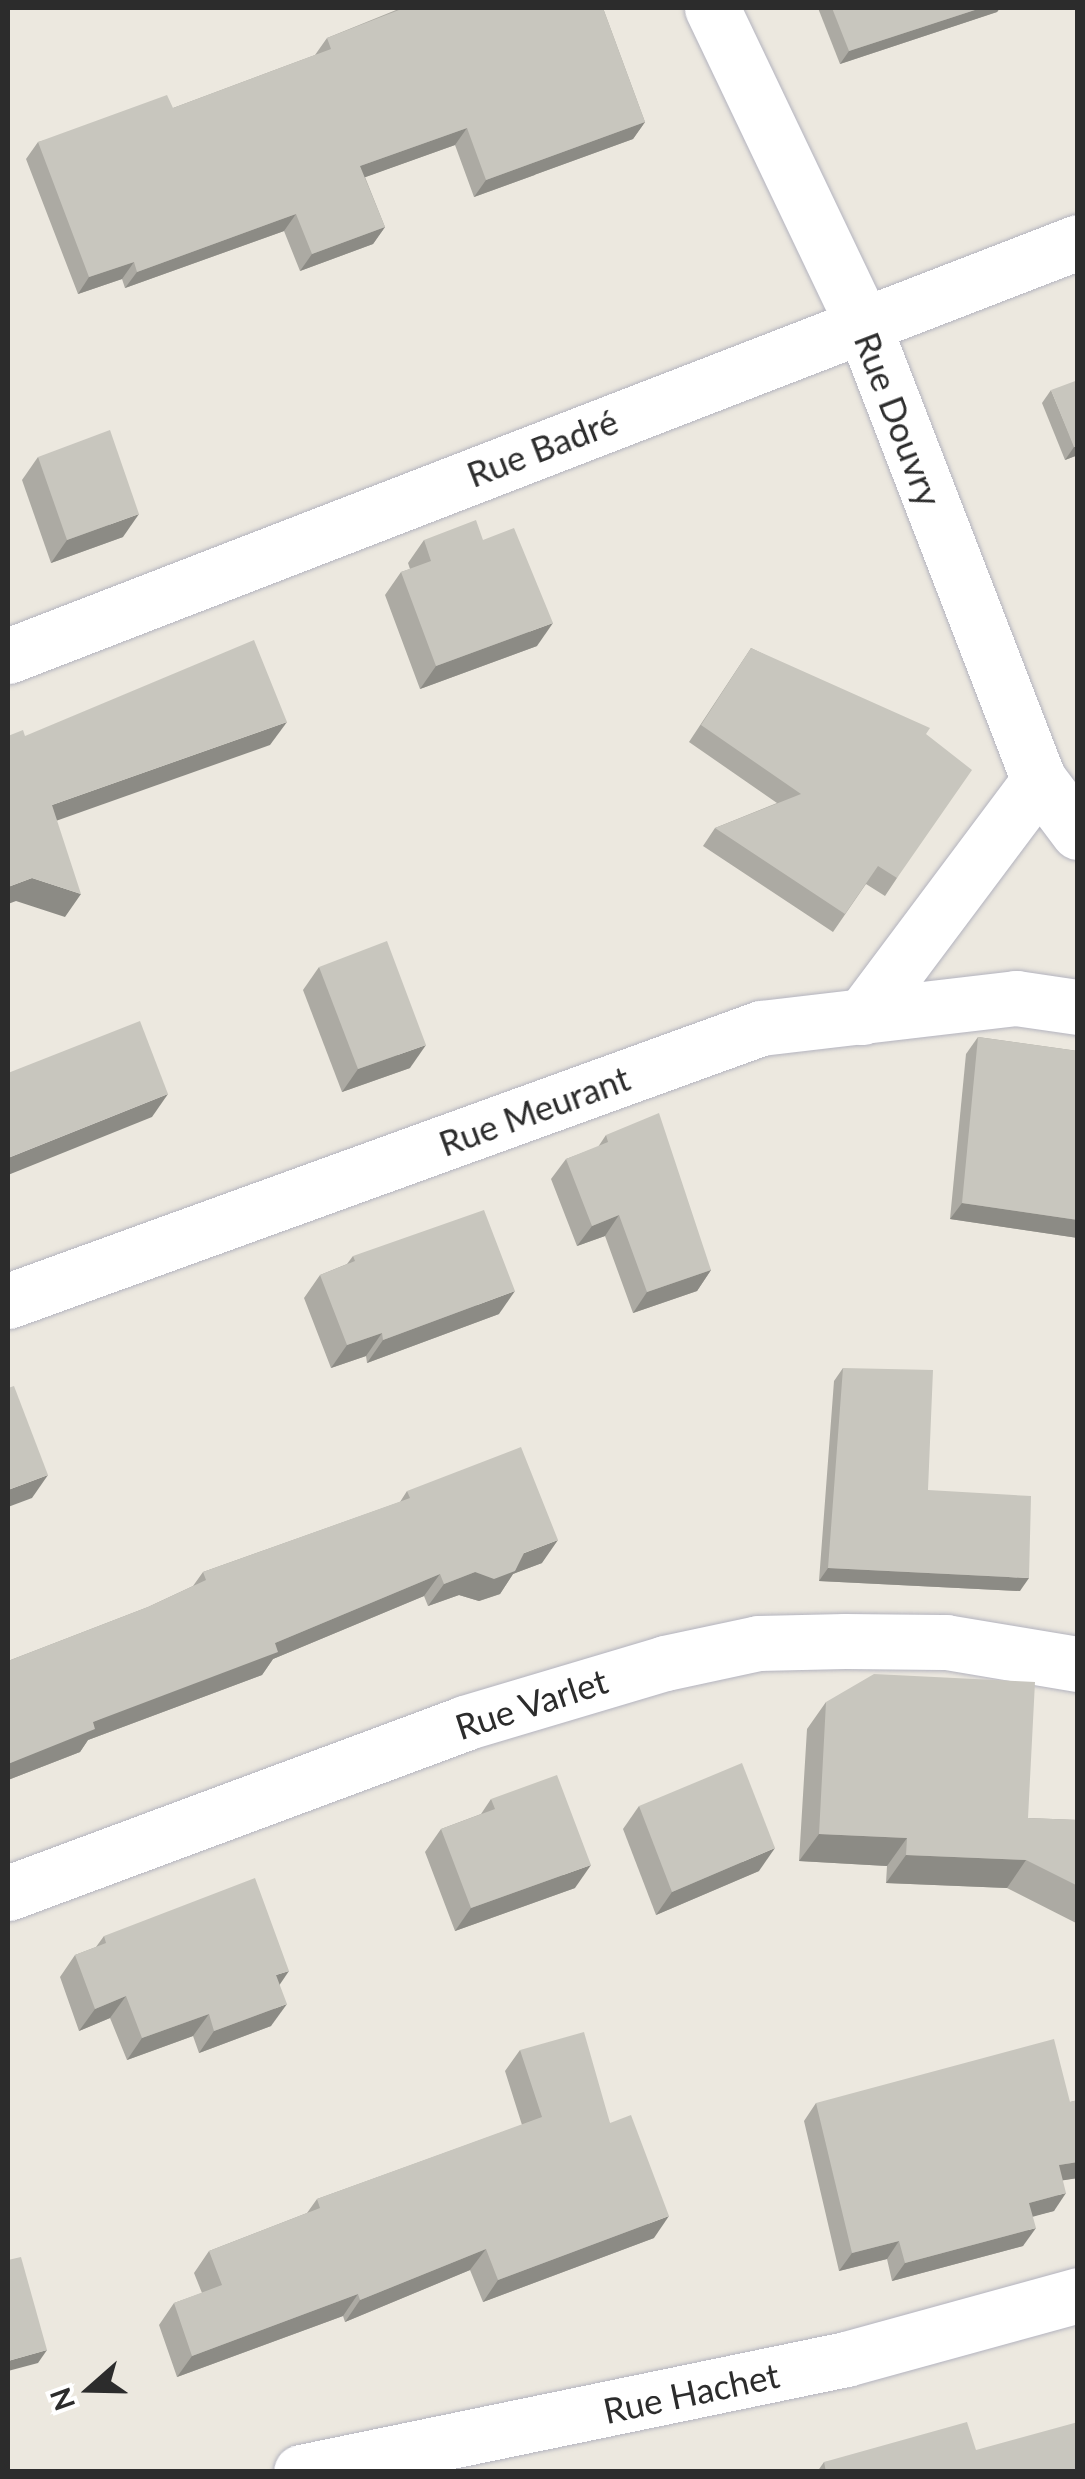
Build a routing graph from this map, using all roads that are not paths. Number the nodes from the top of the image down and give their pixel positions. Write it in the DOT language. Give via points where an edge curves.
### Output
graph roads {
  1 [pos="712,8"];
  2 [pos="1078,242"];
  3 [pos="862,322"];
  4 [pos="8,656"];
  5 [pos="1039,780"];
  6 [pos="1078,832"];
  7 [pos="1078,1006"];
  8 [pos="862,1017"];
  9 [pos="8,1301"];
  10 [pos="1078,1664"];
  11 [pos="8,1893"];
  12 [pos="1078,2296"];
  13 [pos="301,2472"];
  1 -- 3 [label="street, Rue Douvry"];
  2 -- 3 [label="street, Rue Badré"];
  3 -- 4 [label="street, Rue Badré"];
  3 -- 5 [label="street, Rue Douvry"];
  5 -- 6 [label="street, Rue Douvry"];
  5 -- 8 [label="street"];
  7 -- 8 [label="street, Rue Meurant" via="1016,998"];
  8 -- 9 [label="street, Rue Meurant" via="761,1028"];
  10 -- 11 [label="street, Rue Varlet" via="946,1642 758,1643 665,1663 464,1723"];
  12 -- 13 [label="street, Rue Hachet" via="846,2360"];
}
